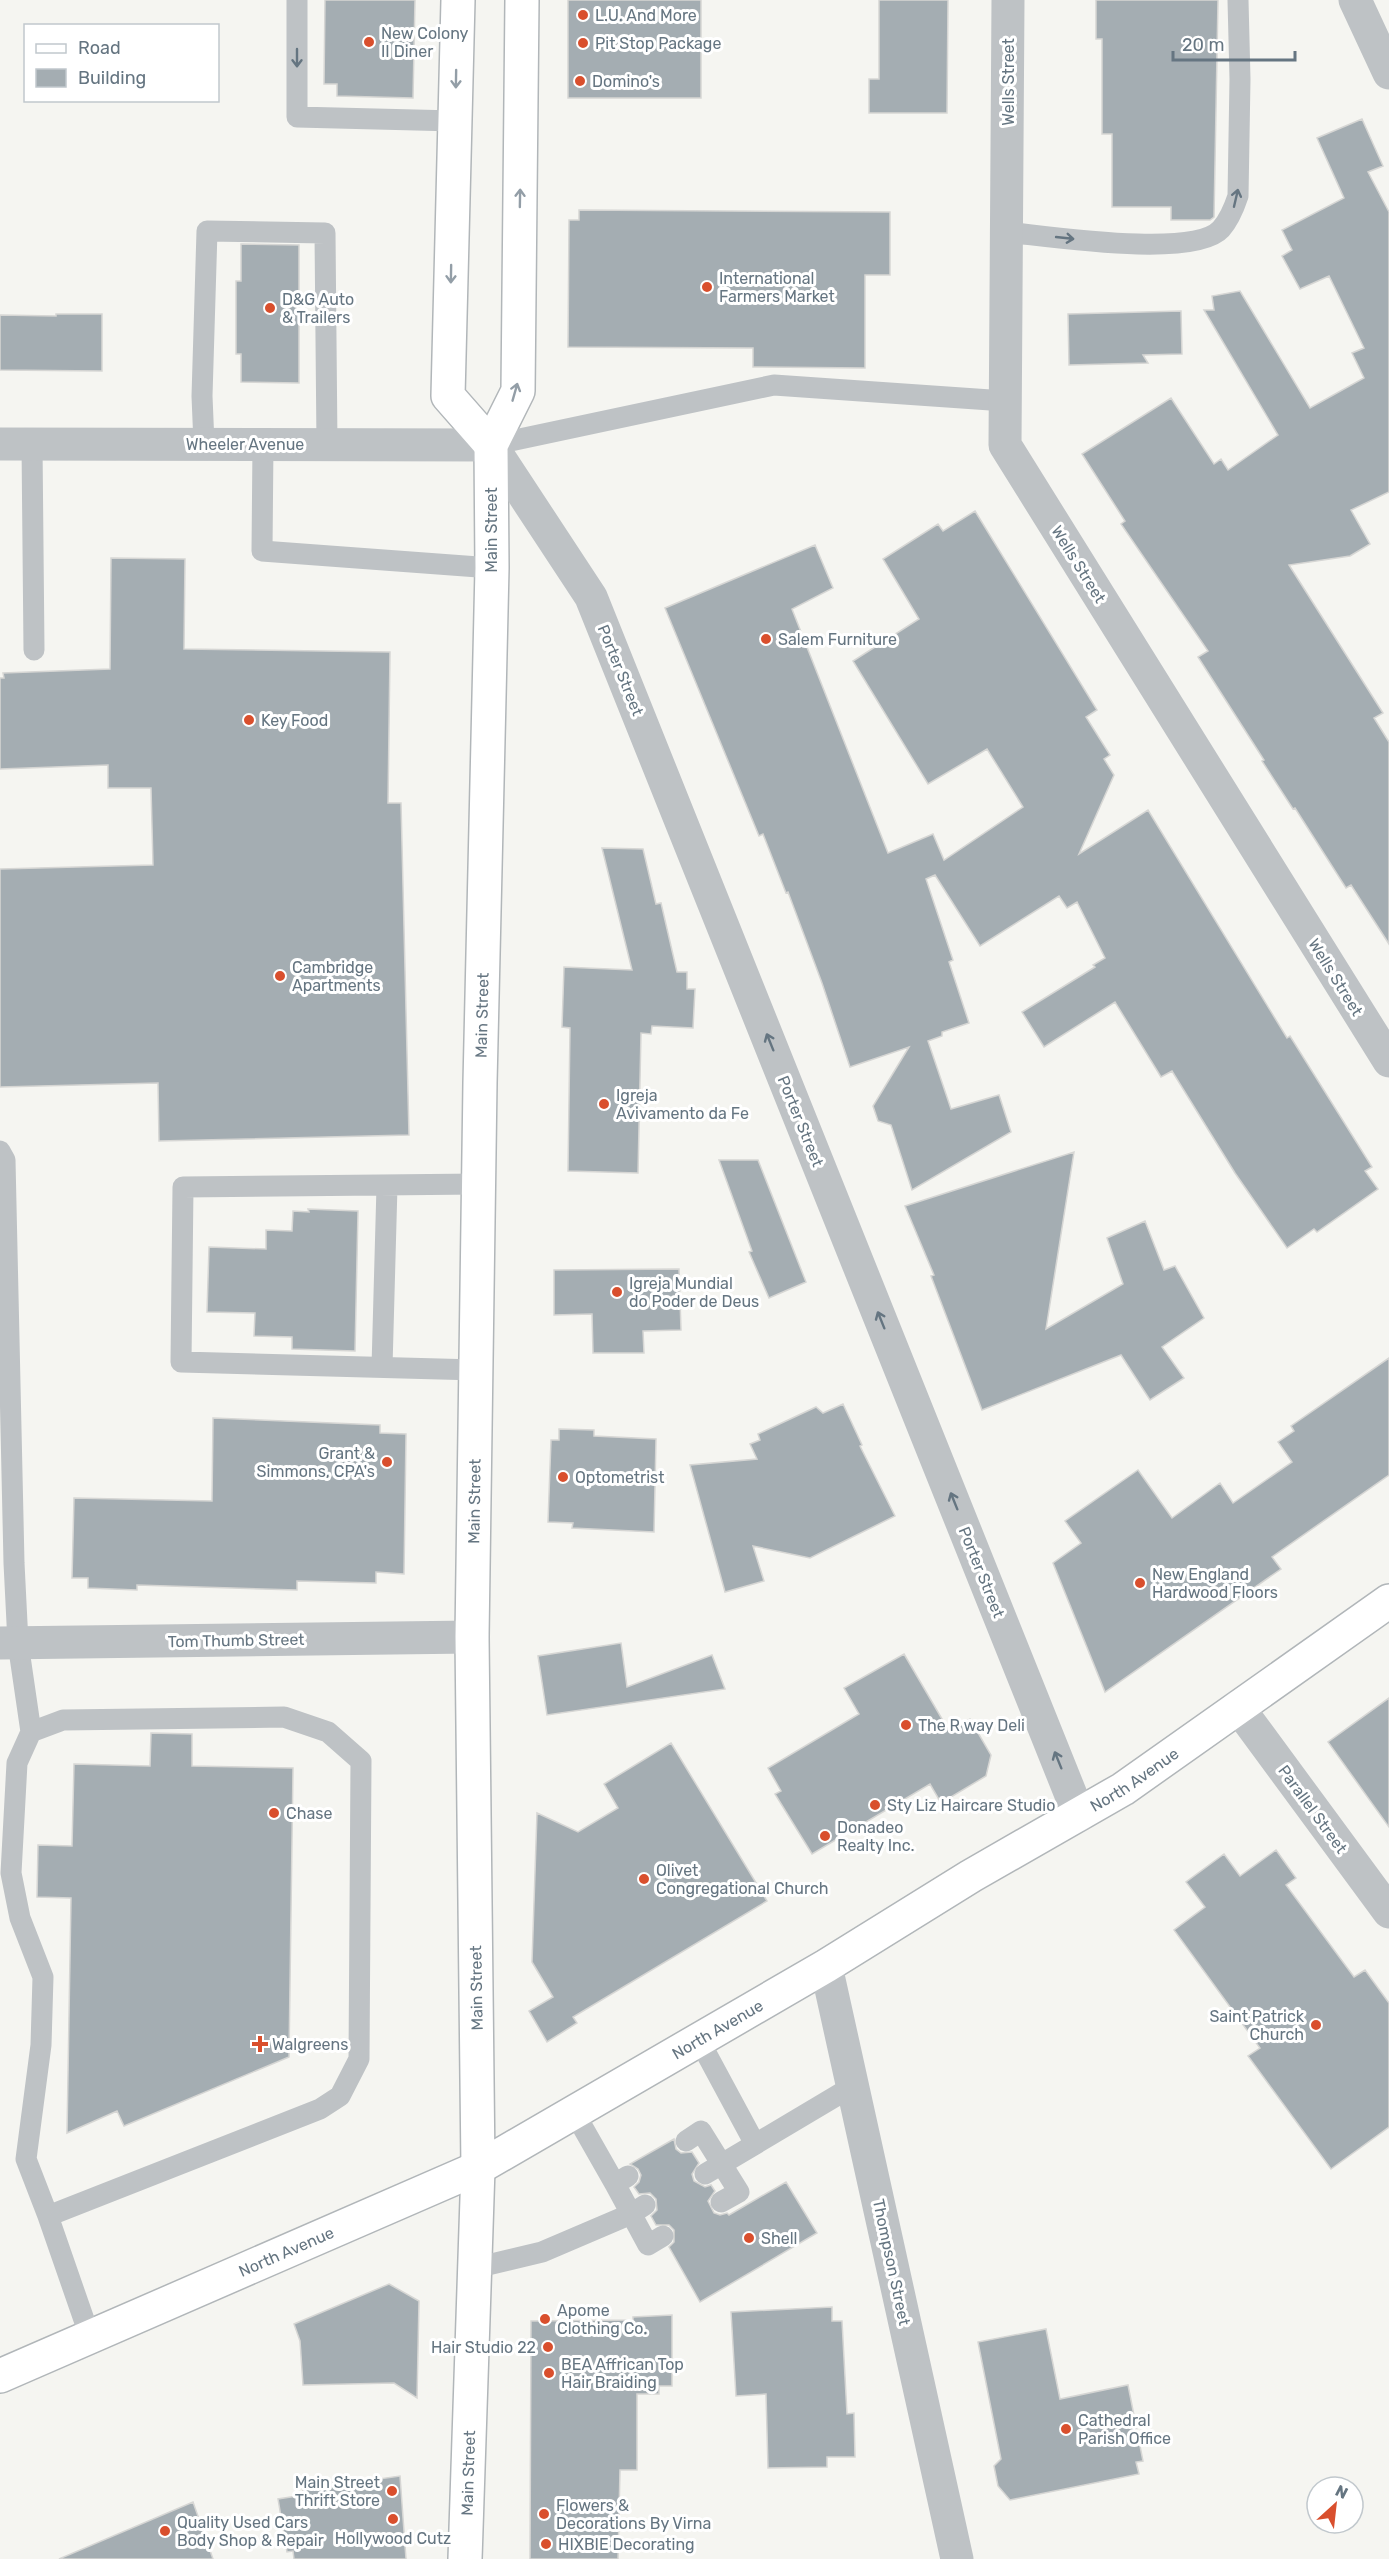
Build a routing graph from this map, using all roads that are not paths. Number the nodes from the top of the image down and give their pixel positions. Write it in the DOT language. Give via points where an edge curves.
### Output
graph roads {
  1 [pos="297,0"];
  2 [pos="458,0"];
  3 [pos="522,0"];
  4 [pos="1008,0"];
  5 [pos="1238,0"];
  6 [pos="1355,0"];
  7 [pos="1389,74"];
  8 [pos="455,121"];
  9 [pos="1006,232"];
  10 [pos="1005,400"];
  11 [pos="16,444"];
  12 [pos="204,444"];
  13 [pos="263,444"];
  14 [pos="327,445"];
  15 [pos="491,445"];
  16 [pos="492,568"];
  17 [pos="34,650"];
  18 [pos="1389,1061"];
  19 [pos="0,1151"];
  20 [pos="479,1184"];
  21 [pos="387,1186"];
  22 [pos="382,1367"];
  23 [pos="477,1370"];
  24 [pos="6,1484"];
  25 [pos="1389,1601"];
  26 [pos="472,1637"];
  27 [pos="9,1643"];
  28 [pos="1238,1707"];
  29 [pos="31,1732"];
  30 [pos="1079,1815"];
  31 [pos="1389,1912"];
  32 [pos="826,1966"];
  33 [pos="699,2040"];
  34 [pos="853,2086"];
  35 [pos="574,2112"];
  36 [pos="686,2141"];
  37 [pos="755,2144"];
  38 [pos="478,2168"];
  39 [pos="714,2170"];
  40 [pos="721,2202"];
  41 [pos="638,2210"];
  42 [pos="48,2216"];
  43 [pos="663,2236"];
  44 [pos="475,2268"];
  45 [pos="90,2337"];
  46 [pos="0,2376"];
  47 [pos="465,2559"];
  48 [pos="957,2559"];
  1 -- 8 [label="lane, one-way" via="297,117"];
  2 -- 8 [label="main road, one-way"];
  15 -- 3 [label="main road, Main Street, one-way" via="518,391"];
  4 -- 9 [label="street, Wells Street"];
  9 -- 5 [label="lane, one-way" via="1142,245 1196,241 1220,231 1238,196"];
  6 -- 7 [label="street"];
  8 -- 15 [label="main road, one-way" via="448,396"];
  9 -- 10 [label="street, Wells Street"];
  10 -- 15 [label="lane" via="774,386"];
  10 -- 18 [label="street, Wells Street" via="1005,445"];
  11 -- 12 [label="street, Wheeler Avenue"];
  11 -- 17 [label="lane"];
  12 -- 13 [label="street, Wheeler Avenue"];
  12 -- 14 [label="lane" via="201,396 207,231 325,233"];
  13 -- 14 [label="street, Wheeler Avenue"];
  13 -- 16 [label="lane" via="262,550"];
  14 -- 15 [label="street, Wheeler Avenue"];
  15 -- 16 [label="main road, Main Street"];
  30 -- 15 [label="street, Porter Street, one-way" via="591,597"];
  16 -- 20 [label="main road, Main Street"];
  19 -- 24 [label="lane" via="5,1160"];
  20 -- 21 [label="lane"];
  20 -- 23 [label="main road, Main Street"];
  21 -- 22 [label="lane"];
  21 -- 22 [label="lane" via="183,1187 181,1362"];
  22 -- 23 [label="lane"];
  23 -- 26 [label="main road, Main Street"];
  24 -- 27 [label="lane"];
  25 -- 28 [label="main road, North Avenue"];
  26 -- 27 [label="street, Tom Thumb Street"];
  26 -- 38 [label="main road, Main Street"];
  27 -- 29 [label="lane"];
  28 -- 30 [label="main road, North Avenue"];
  28 -- 31 [label="street, Parallel Street"];
  29 -- 42 [label="lane" via="17,1762 11,1873 20,1918 43,1977 41,2045 26,2159"];
  29 -- 42 [label="lane" via="63,1720 284,1717 328,1732 360,1761 358,2059 340,2096 320,2109"];
  30 -- 32 [label="main road, North Avenue"];
  32 -- 33 [label="main road, North Avenue"];
  32 -- 34 [label="street, Thompson Street"];
  33 -- 35 [label="main road, North Avenue"];
  33 -- 37 [label="lane"];
  34 -- 37 [label="lane"];
  34 -- 48 [label="street, Thompson Street"];
  35 -- 38 [label="main road, North Avenue"];
  35 -- 41 [label="lane"];
  36 -- 39 [label="lane" via="701,2131"];
  37 -- 39 [label="lane"];
  38 -- 44 [label="main road, Main Street"];
  38 -- 45 [label="main road, North Avenue"];
  39 -- 40 [label="lane" via="739,2192"];
  41 -- 43 [label="lane" via="648,2245"];
  41 -- 44 [label="lane" via="542,2252"];
  42 -- 45 [label="lane"];
  44 -- 47 [label="main road, Main Street"];
  45 -- 46 [label="main road, North Avenue"];
}
